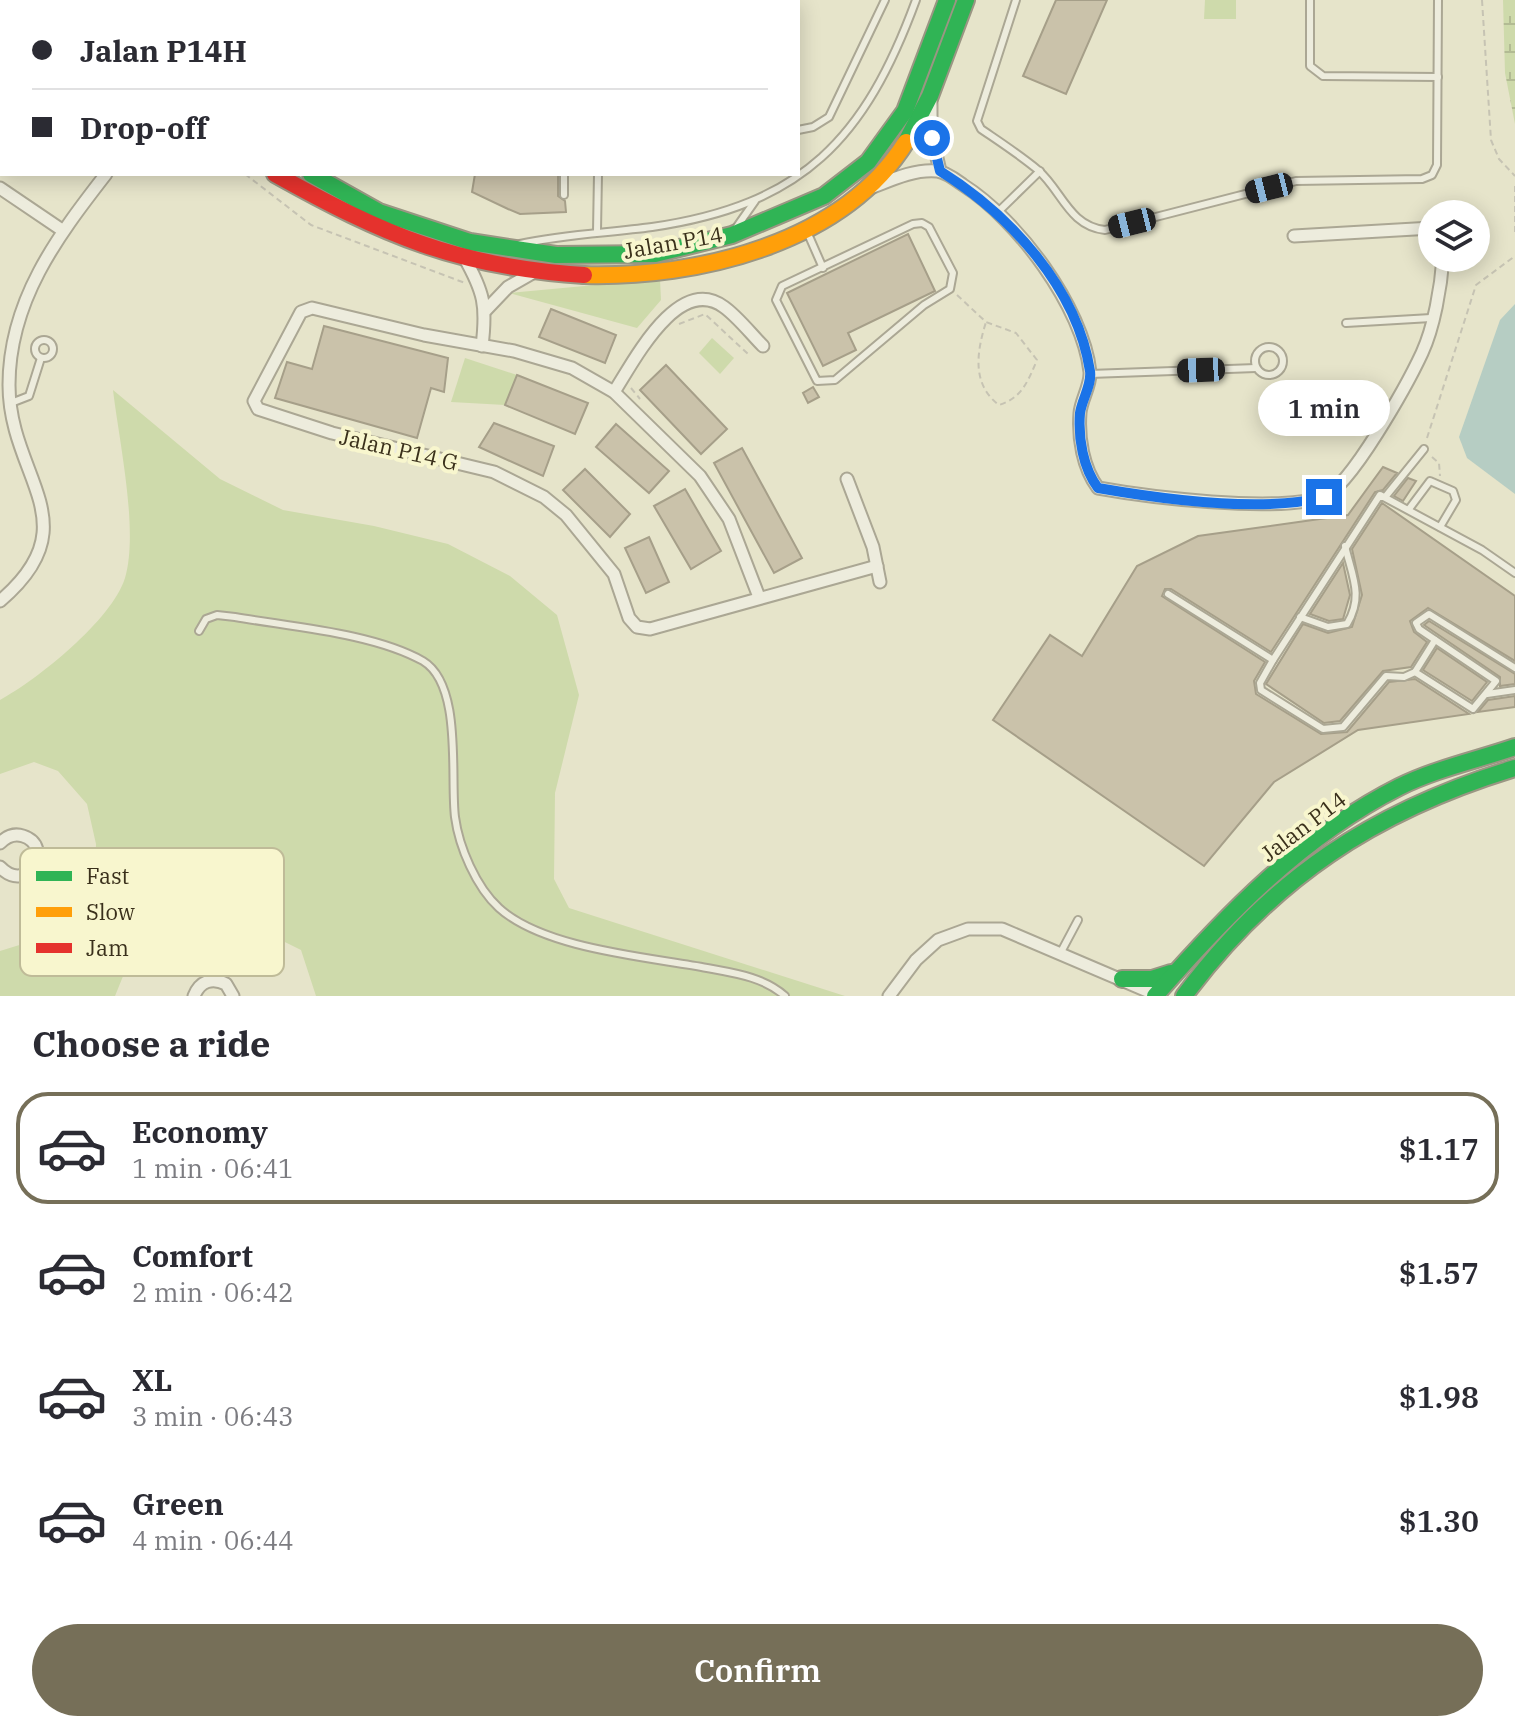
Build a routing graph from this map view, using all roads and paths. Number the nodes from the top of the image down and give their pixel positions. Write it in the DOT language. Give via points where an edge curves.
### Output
graph roads {
  1 [pos="885,0"];
  2 [pos="916,0"];
  3 [pos="947,0"];
  4 [pos="966,0"];
  5 [pos="1016,0"];
  6 [pos="1310,0"];
  7 [pos="1438,0"];
  8 [pos="1482,0"];
  9 [pos="1438,77"];
  10 [pos="931,98"];
  11 [pos="800,130"];
  12 [pos="940,171"];
  13 [pos="1040,171"];
  14 [pos="800,174"];
  15 [pos="104,176"];
  16 [pos="248,176"];
  17 [pos="279,176"];
  18 [pos="315,176"];
  19 [pos="564,176"];
  20 [pos="598,176"];
  21 [pos="797,176"];
  22 [pos="1515,176"];
  23 [pos="1515,186"];
  24 [pos="0,188"];
  25 [pos="864,189"];
  26 [pos="564,195"];
  27 [pos="756,199"];
  28 [pos="998,212"];
  29 [pos="805,227"];
  30 [pos="1418,229"];
  31 [pos="62,230"];
  32 [pos="597,231"];
  33 [pos="1515,233"];
  34 [pos="732,235"];
  35 [pos="1294,236"];
  36 [pos="504,247"];
  37 [pos="464,256"];
  38 [pos="1515,256"];
  39 [pos="823,268"];
  40 [pos="536,271"];
  41 [pos="1440,272"];
  42 [pos="481,289"];
  43 [pos="950,289"];
  44 [pos="486,310"];
  45 [pos="1431,318"];
  46 [pos="986,322"];
  47 [pos="1346,323"];
  48 [pos="673,327"];
  49 [pos="482,346"];
  50 [pos="763,346"];
  51 [pos="748,354"];
  52 [pos="41,358"];
  53 [pos="1256,368"];
  54 [pos="1090,374"];
  55 [pos="614,392"];
  56 [pos="11,403"];
  57 [pos="1424,449"];
  58 [pos="847,479"];
  59 [pos="1441,485"];
  60 [pos="1386,496"];
  61 [pos="1409,509"];
  62 [pos="1440,527"];
  63 [pos="1345,546"];
  64 [pos="877,566"];
  65 [pos="1515,573"];
  66 [pos="880,582"];
  67 [pos="1168,594"];
  68 [pos="759,597"];
  69 [pos="0,601"];
  70 [pos="1300,617"];
  71 [pos="199,631"];
  72 [pos="1435,640"];
  73 [pos="1273,660"];
  74 [pos="1515,668"];
  75 [pos="1415,672"];
  76 [pos="1515,690"];
  77 [pos="1487,694"];
  78 [pos="1515,747"];
  79 [pos="1515,768"];
  80 [pos="0,843"];
  81 [pos="36,848"];
  82 [pos="0,867"];
  83 [pos="20,876"];
  84 [pos="1078,920"];
  85 [pos="1061,952"];
  86 [pos="1173,972"];
  87 [pos="1122,979"];
  88 [pos="1157,995"];
  89 [pos="194,996"];
  90 [pos="233,996"];
  91 [pos="785,996"];
  92 [pos="889,996"];
  93 [pos="1133,996"];
  94 [pos="1184,996"];
  1 -- 11 [label="lane" via="829,117"];
  2 -- 14 [label="lane" via="894,59 859,117"];
  3 -- 34 [label="main road, Jalan P14" via="915,91 868,162 824,196"];
  4 -- 10 [label="main road, Jalan P14"];
  5 -- 13 [label="lane" via="977,121"];
  6 -- 9 [label="lane" via="1310,66 1315,72"];
  7 -- 9 [label="lane"];
  8 -- 22 [label="path" via="1491,140"];
  9 -- 13 [label="lane" via="1437,165 1422,179 1296,181 1105,230 1076,219"];
  10 -- 12 [label="street" via="931,132"];
  10 -- 25 [label="main road, Jalan P14" via="901,150"];
  12 -- 25 [label="street"];
  12 -- 28 [label="street"];
  13 -- 28 [label="lane"];
  15 -- 31 [label="street"];
  16 -- 42 [label="path" via="311,225"];
  17 -- 37 [label="main road, Jalan P14" via="365,223 432,250"];
  18 -- 36 [label="main road, Jalan P14" via="379,212 470,242"];
  19 -- 26 [label="lane"];
  20 -- 32 [label="lane"];
  21 -- 27 [label="lane"];
  23 -- 33 [label="path"];
  24 -- 31 [label="street"];
  25 -- 29 [label="main road, Jalan P14" via="839,210"];
  27 -- 32 [label="lane" via="694,220"];
  27 -- 34 [label="lane"];
  28 -- 54 [label="street" via="1041,264 1073,317"];
  29 -- 39 [label="lane"];
  29 -- 40 [label="main road, Jalan P14" via="694,266 631,275"];
  30 -- 35 [label="street"];
  31 -- 56 [label="street" via="28,291 17,323"];
  32 -- 36 [label="lane"];
  34 -- 36 [label="main road, Jalan P14" via="655,254 556,255"];
  37 -- 40 [label="main road, Jalan P14"];
  37 -- 42 [label="street"];
  38 -- 57 [label="path" via="1476,285"];
  39 -- 43 [label="lane" via="922,223 953,273"];
  39 -- 43 [label="lane" via="782,286 776,300 811,375 825,383"];
  40 -- 44 [label="street" via="508,287"];
  41 -- 45 [label="street"];
  42 -- 44 [label="street"];
  43 -- 46 [label="path"];
  44 -- 49 [label="street"];
  45 -- 47 [label="lane"];
  45 -- 54 [label="street" via="1423,351 1378,431 1337,490 1311,500 1251,503 1098,488 1084,460 1080,413"];
  46 -- 46 [label="path" via="1016,333 1037,360 1025,387 1013,401 999,405 986,395 977,352"];
  48 -- 51 [label="path" via="705,314"];
  49 -- 55 [label="street, Jalan P14 G" via="572,368"];
  49 -- 68 [label="street, Jalan P14 G" via="312,308 301,312 255,406 332,433 494,472 544,497 566,515 614,574 637,627 650,629"];
  50 -- 55 [label="street" via="722,305 698,301 664,316"];
  52 -- 56 [label="lane" via="29,396"];
  53 -- 53 [label="lane" via="1256,354 1264,347 1281,353 1282,366 1276,373 1263,374"];
  53 -- 54 [label="lane"];
  55 -- 68 [label="street, Jalan P14 G" via="700,476 729,519"];
  56 -- 69 [label="street" via="45,537 30,573"];
  57 -- 59 [label="path" via="1439,463"];
  57 -- 60 [label="lane"];
  58 -- 64 [label="street"];
  59 -- 61 [label="lane" via="1425,484"];
  59 -- 62 [label="lane" via="1453,491 1456,500"];
  60 -- 61 [label="lane"];
  60 -- 63 [label="lane" via="1374,498"];
  61 -- 62 [label="lane"];
  62 -- 65 [label="lane"];
  63 -- 70 [label="lane"];
  63 -- 70 [label="lane" via="1357,597 1347,624 1328,627"];
  64 -- 66 [label="street"];
  64 -- 68 [label="street, Jalan P14 G"];
  67 -- 73 [label="lane"];
  70 -- 73 [label="lane"];
  71 -- 91 [label="lane" via="206,619 235,617 392,648 426,663 453,722 458,834 484,890 500,909 560,938 750,977"];
  72 -- 74 [label="lane" via="1416,626 1424,615 1434,615"];
  72 -- 75 [label="lane"];
  72 -- 77 [label="lane" via="1494,678"];
  73 -- 75 [label="lane" via="1261,690 1333,730 1343,727 1386,676"];
  75 -- 77 [label="lane" via="1469,709 1478,707"];
  76 -- 77 [label="lane"];
  78 -- 86 [label="main road, Jalan P14" via="1401,786 1342,821 1221,921"];
  79 -- 94 [label="main road, Jalan P14" via="1428,795 1344,841 1252,917"];
  80 -- 81 [label="street" via="22,835"];
  82 -- 83 [label="street"];
  84 -- 85 [label="lane"];
  85 -- 87 [label="street"];
  85 -- 92 [label="street" via="1002,929 968,929 938,940"];
  86 -- 87 [label="main road" via="1152,979"];
  86 -- 88 [label="main road, Jalan P14"];
  87 -- 88 [label="street"];
  87 -- 93 [label="main road"];
  89 -- 90 [label="street" via="201,984 213,980 226,984"];
}
